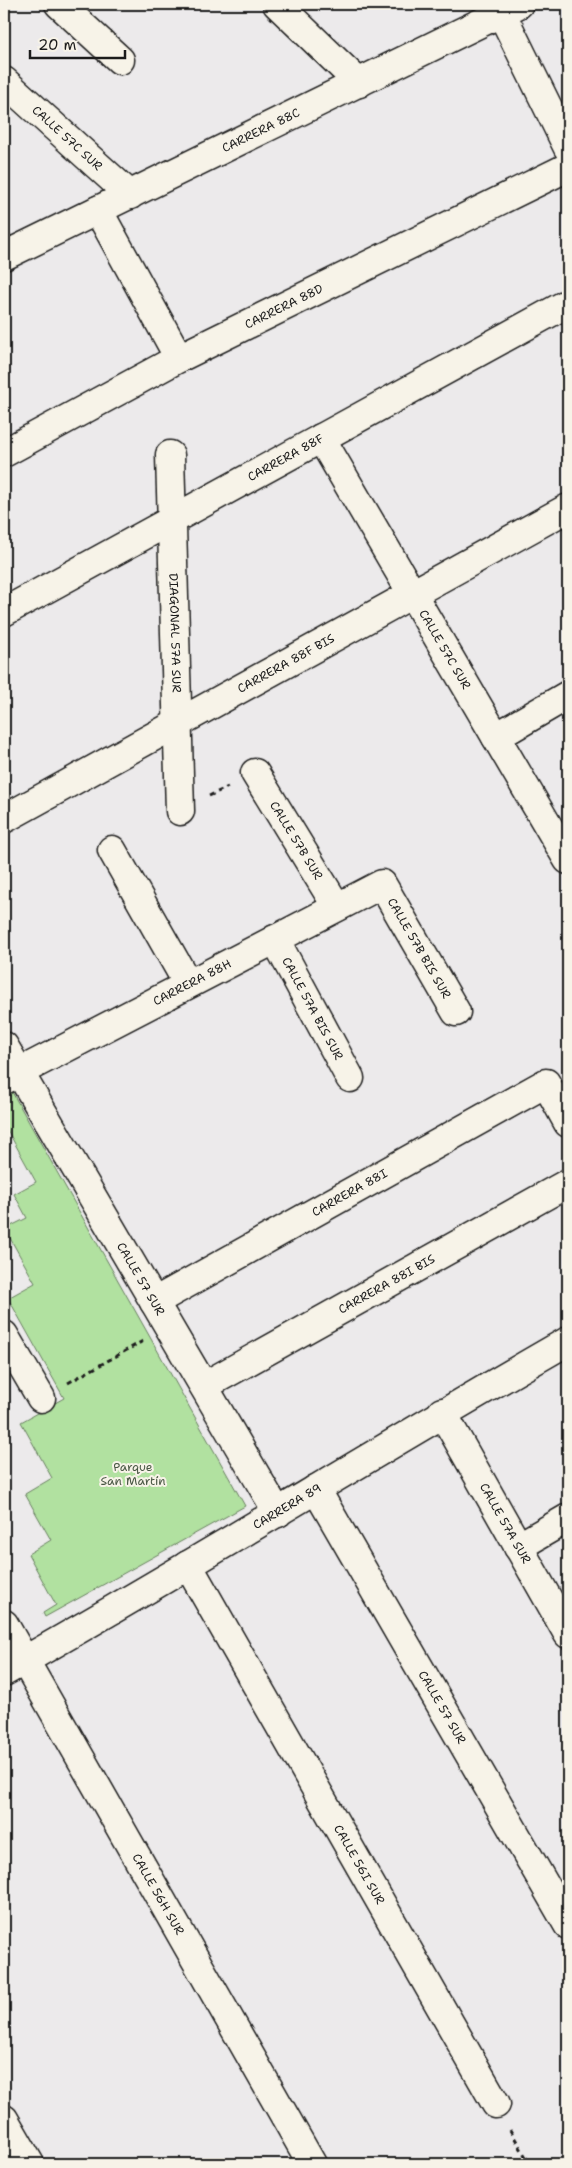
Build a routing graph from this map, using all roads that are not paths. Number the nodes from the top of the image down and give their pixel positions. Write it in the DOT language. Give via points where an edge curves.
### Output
graph roads {
  1 [pos="59,4"];
  2 [pos="277,4"];
  3 [pos="505,7"];
  4 [pos="120,60"];
  5 [pos="4,82"];
  6 [pos="358,83"];
  7 [pos="568,148"];
  8 [pos="568,167"];
  9 [pos="130,195"];
  10 [pos="98,210"];
  11 [pos="4,256"];
  12 [pos="568,302"];
  13 [pos="179,358"];
  14 [pos="321,438"];
  15 [pos="4,453"];
  16 [pos="170,455"];
  17 [pos="568,508"];
  18 [pos="172,520"];
  19 [pos="412,594"];
  20 [pos="4,612"];
  21 [pos="568,695"];
  22 [pos="177,723"];
  23 [pos="496,738"];
  24 [pos="255,773"];
  25 [pos="180,811"];
  26 [pos="4,818"];
  27 [pos="112,850"];
  28 [pos="568,860"];
  29 [pos="382,884"];
  30 [pos="337,907"];
  31 [pos="275,939"];
  32 [pos="188,984"];
  33 [pos="456,1012"];
  34 [pos="4,1046"];
  35 [pos="11,1076"];
  36 [pos="350,1078"];
  37 [pos="568,1123"];
  38 [pos="568,1183"];
  39 [pos="154,1302"];
  40 [pos="4,1335"];
  41 [pos="568,1341"];
  42 [pos="204,1386"];
  43 [pos="41,1398"];
  44 [pos="442,1412"];
  45 [pos="316,1489"];
  46 [pos="278,1513"];
  47 [pos="568,1518"];
  48 [pos="518,1547"];
  49 [pos="188,1565"];
  50 [pos="4,1624"];
  51 [pos="568,1634"];
  52 [pos="14,1666"];
  53 [pos="568,1925"];
  54 [pos="496,2104"];
  55 [pos="4,2119"];
  56 [pos="17,2154"];
  57 [pos="312,2164"];
  1 -- 4 [label="street"];
  2 -- 6 [label="street"];
  3 -- 6 [label="street, CARRERA 88C"];
  3 -- 7 [label="street"];
  5 -- 9 [label="street, CALLE 57C SUR"];
  6 -- 9 [label="street, CARRERA 88C"];
  8 -- 13 [label="street, CARRERA 88D"];
  9 -- 10 [label="street, CARRERA 88C"];
  10 -- 11 [label="street, CARRERA 88C"];
  10 -- 13 [label="street"];
  12 -- 14 [label="street, CARRERA 88F"];
  13 -- 15 [label="street, CARRERA 88D"];
  14 -- 18 [label="street, CARRERA 88F"];
  14 -- 19 [label="street, CALLE 57C SUR"];
  16 -- 18 [label="street, DIAGONAL 57A SUR"];
  17 -- 19 [label="street, CARRERA 88F BIS"];
  18 -- 20 [label="street, CARRERA 88F"];
  18 -- 22 [label="street, DIAGONAL 57A SUR"];
  19 -- 22 [label="street, CARRERA 88F BIS"];
  19 -- 23 [label="street, CALLE 57C SUR"];
  21 -- 23 [label="street"];
  22 -- 25 [label="street, DIAGONAL 57A SUR"];
  22 -- 26 [label="street, CARRERA 88F BIS"];
  23 -- 28 [label="street, CALLE 57C SUR"];
  24 -- 30 [label="street, CALLE 57B SUR"];
  27 -- 32 [label="street"];
  29 -- 30 [label="street, CARRERA 88H"];
  29 -- 33 [label="street, CALLE 57B BIS SUR"];
  30 -- 31 [label="street, CARRERA 88H"];
  31 -- 32 [label="street, CARRERA 88H"];
  31 -- 36 [label="street, CALLE 57A BIS SUR"];
  32 -- 35 [label="street, CARRERA 88H"];
  34 -- 35 [label="street, CALLE 57 SUR"];
  35 -- 39 [label="street, CALLE 57 SUR"];
  37 -- 39 [label="street, CARRERA 88I" via="546,1083"];
  38 -- 42 [label="street, CARRERA 88I BIS"];
  39 -- 42 [label="street, CALLE 57 SUR"];
  40 -- 43 [label="street"];
  41 -- 44 [label="street, CARRERA 89"];
  42 -- 46 [label="street, CALLE 57 SUR"];
  44 -- 45 [label="street, CARRERA 89"];
  44 -- 48 [label="street, CALLE 57A SUR"];
  45 -- 46 [label="street, CARRERA 89"];
  45 -- 53 [label="street, CALLE 57 SUR"];
  46 -- 49 [label="street, CARRERA 89"];
  47 -- 48 [label="street"];
  48 -- 51 [label="street, CALLE 57A SUR"];
  49 -- 52 [label="street, CARRERA 89"];
  49 -- 54 [label="street, CALLE 56I SUR"];
  50 -- 52 [label="street, CALLE 56H SUR"];
  52 -- 57 [label="street, CALLE 56H SUR"];
  55 -- 56 [label="street"];
}
